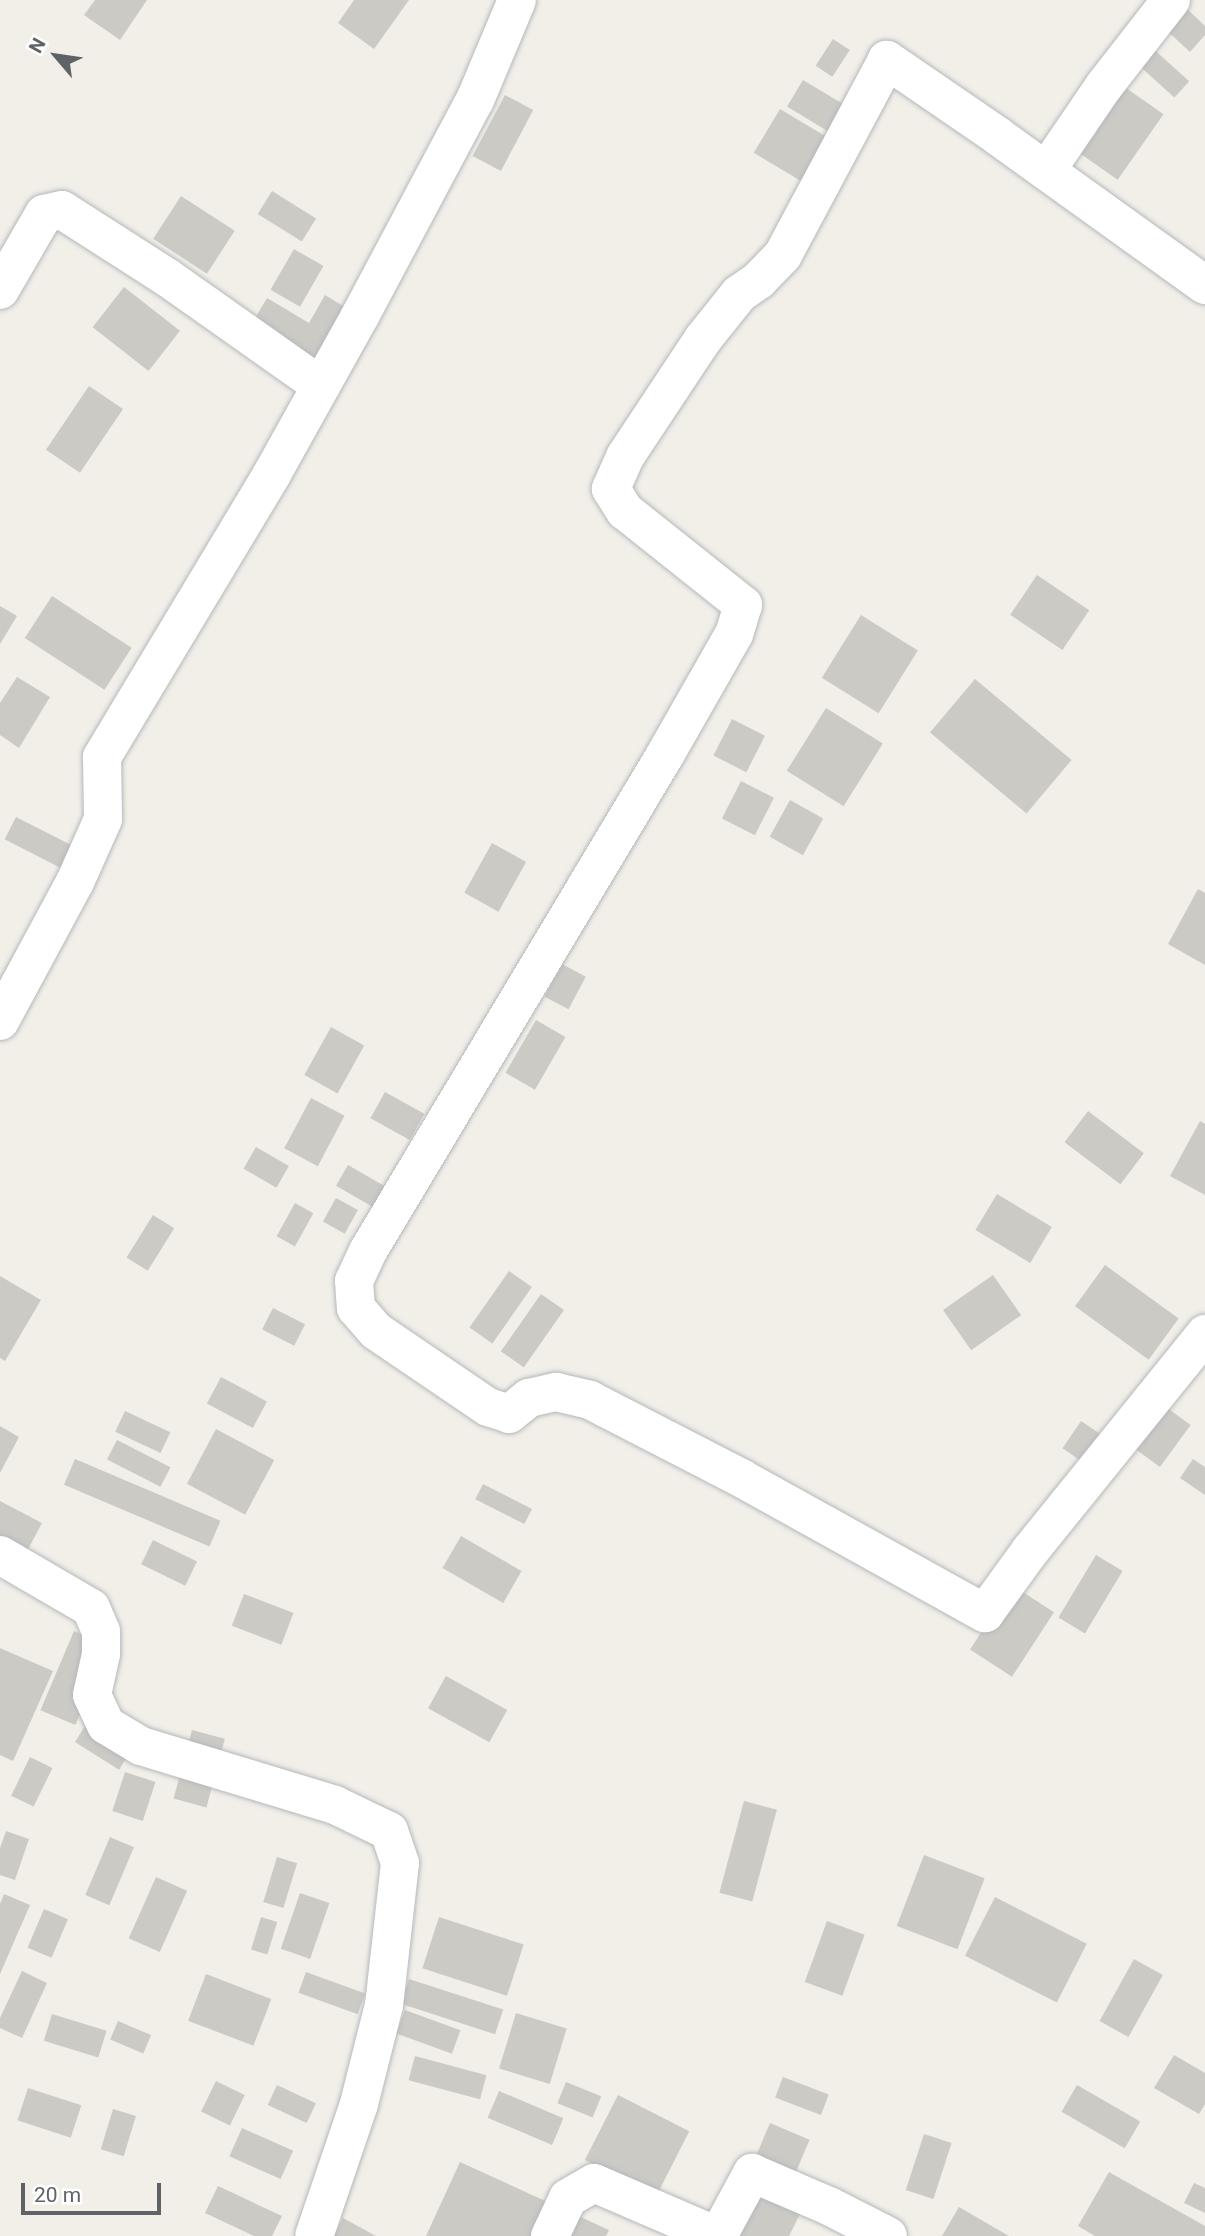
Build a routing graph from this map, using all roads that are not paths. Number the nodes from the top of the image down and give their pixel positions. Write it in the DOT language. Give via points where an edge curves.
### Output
graph roads {
  1 [pos="1171,0"];
  2 [pos="505,6"];
  3 [pos="1046,171"];
  4 [pos="1205,285"];
  5 [pos="0,290"];
  6 [pos="321,386"];
  7 [pos="0,1021"];
  8 [pos="1205,1334"];
  9 [pos="0,1555"];
  10 [pos="314,2236"];
  11 [pos="550,2236"];
  12 [pos="718,2236"];
  13 [pos="888,2236"];
  1 -- 3 [label="street"];
  2 -- 6 [label="street" via="475,100"];
  3 -- 4 [label="street"];
  3 -- 8 [label="street" via="887,61 783,255 739,294 703,339 625,457 611,489 625,510 743,605 734,634 368,1251 354,1281 356,1308 376,1331 488,1407 509,1415 529,1398 556,1392 590,1400 985,1613 1045,1531"];
  5 -- 6 [label="street" via="44,214 62,210"];
  6 -- 7 [label="street" via="102,757 103,818 75,883"];
  9 -- 10 [label="street" via="92,1608 101,1631 92,1695 106,1725 141,1746 335,1805 389,1831 400,1863 384,2005 359,2104"];
  11 -- 12 [label="street" via="568,2199 594,2183"];
  12 -- 13 [label="street" via="752,2173"];
}
